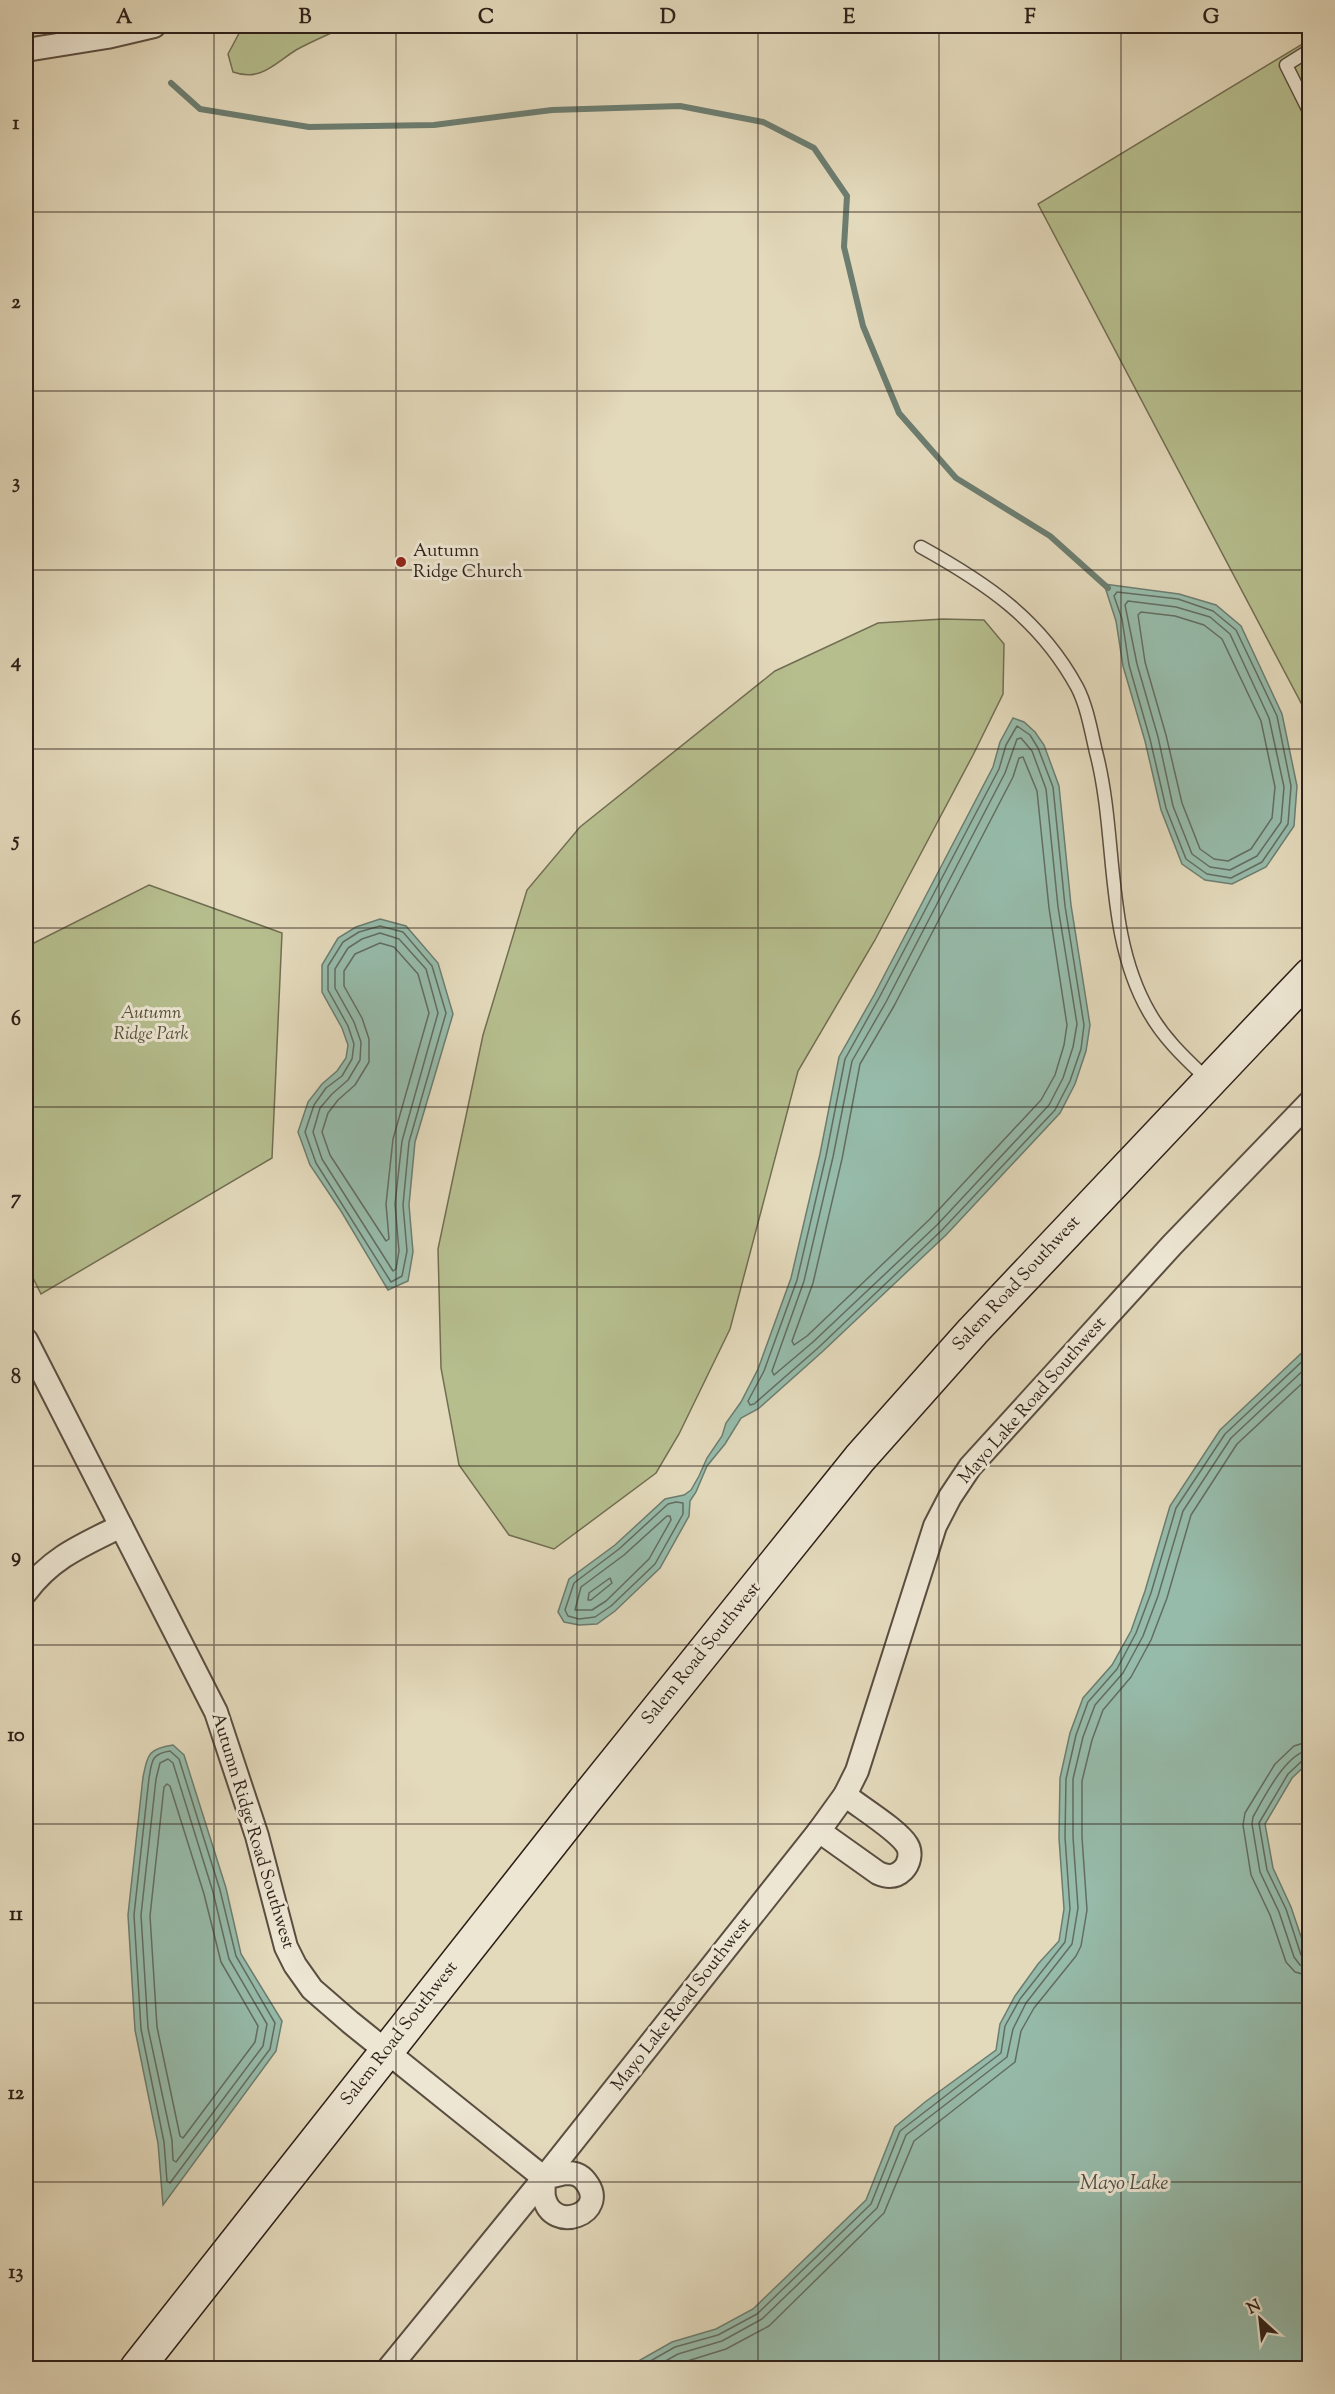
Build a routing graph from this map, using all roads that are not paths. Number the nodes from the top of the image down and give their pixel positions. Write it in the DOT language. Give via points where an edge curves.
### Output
graph roads {
  1 [pos="154,26"];
  2 [pos="26,50"];
  3 [pos="1310,50"];
  4 [pos="1310,113"];
  5 [pos="921,547"];
  6 [pos="1310,975"];
  7 [pos="1208,1080"];
  8 [pos="1310,1101"];
  9 [pos="26,1340"];
  10 [pos="121,1526"];
  11 [pos="26,1592"];
  12 [pos="845,1795"];
  13 [pos="819,1831"];
  14 [pos="387,2051"];
  15 [pos="544,2178"];
  16 [pos="137,2368"];
  17 [pos="389,2368"];
  1 -- 2 [label="street"];
  3 -- 4 [label="lane" via="1286,65"];
  5 -- 7 [label="lane" via="966,572 1016,609 1044,638 1078,689 1103,776 1120,923 1136,986 1149,1014 1171,1044"];
  6 -- 7 [label="main road, Salem Road Southwest"];
  7 -- 14 [label="main road, Salem Road Southwest" via="860,1458"];
  8 -- 12 [label="street, Mayo Lake Road Southwest" via="1172,1245 970,1467 935,1526 868,1740"];
  9 -- 10 [label="street, Autumn Ridge Road Southwest"];
  10 -- 11 [label="street" via="49,1565"];
  10 -- 14 [label="street, Autumn Ridge Road Southwest" via="223,1729 286,1947 295,1965 312,1989"];
  12 -- 13 [label="street, Mayo Lake Road Southwest"];
  12 -- 13 [label="street" via="908,1845 908,1866 888,1877"];
  13 -- 15 [label="street, Mayo Lake Road Southwest"];
  14 -- 15 [label="street, Autumn Ridge Road Southwest"];
  14 -- 16 [label="main road, Salem Road Southwest"];
  15 -- 17 [label="street, Mayo Lake Road Southwest"];
}
